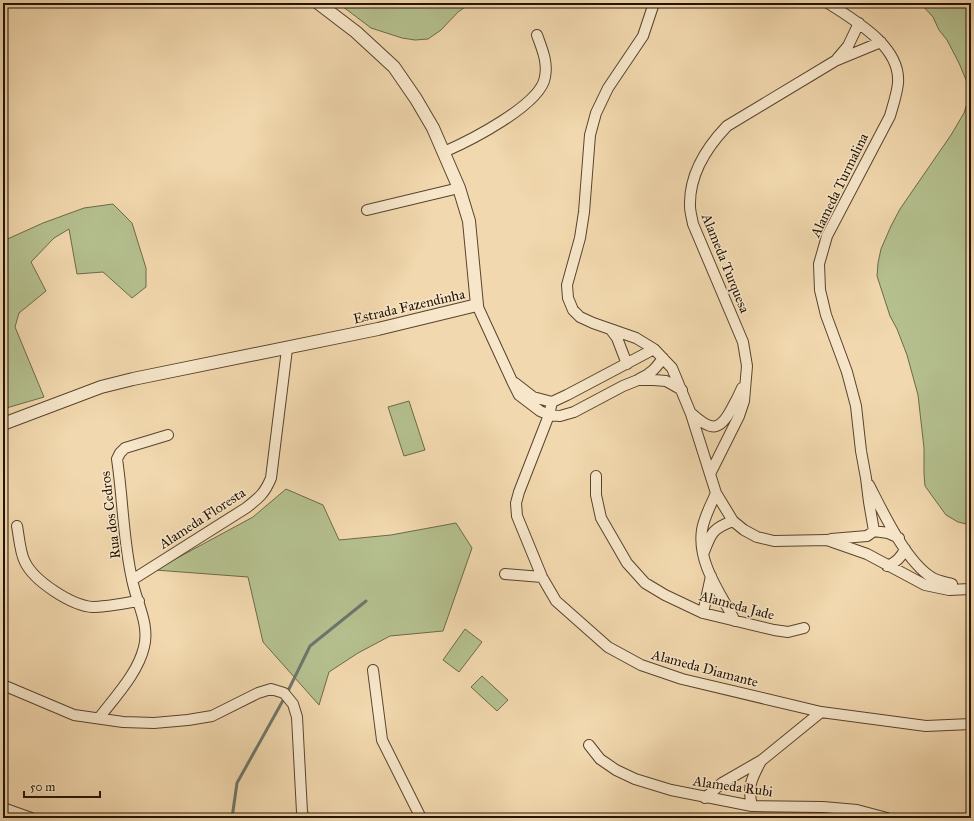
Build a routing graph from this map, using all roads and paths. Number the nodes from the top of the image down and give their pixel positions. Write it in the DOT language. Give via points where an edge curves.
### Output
graph roads {
  1 [pos="318,3"];
  2 [pos="647,3"];
  3 [pos="654,3"];
  4 [pos="828,3"];
  5 [pos="649,17"];
  6 [pos="859,23"];
  7 [pos="537,35"];
  8 [pos="881,42"];
  9 [pos="835,61"];
  10 [pos="444,152"];
  11 [pos="459,188"];
  12 [pos="367,210"];
  13 [pos="477,305"];
  14 [pos="611,330"];
  15 [pos="287,349"];
  16 [pos="654,349"];
  17 [pos="663,358"];
  18 [pos="627,364"];
  19 [pos="617,370"];
  20 [pos="746,378"];
  21 [pos="638,380"];
  22 [pos="512,381"];
  23 [pos="623,386"];
  24 [pos="682,390"];
  25 [pos="568,395"];
  26 [pos="552,402"];
  27 [pos="574,412"];
  28 [pos="691,414"];
  29 [pos="549,415"];
  30 [pos="3,424"];
  31 [pos="168,435"];
  32 [pos="710,474"];
  33 [pos="596,476"];
  34 [pos="866,478"];
  35 [pos="716,493"];
  36 [pos="733,521"];
  37 [pos="16,526"];
  38 [pos="870,533"];
  39 [pos="898,538"];
  40 [pos="827,540"];
  41 [pos="905,549"];
  42 [pos="704,553"];
  43 [pos="868,554"];
  44 [pos="887,566"];
  45 [pos="505,574"];
  46 [pos="710,576"];
  47 [pos="542,577"];
  48 [pos="132,580"];
  49 [pos="970,589"];
  50 [pos="139,601"];
  51 [pos="703,612"];
  52 [pos="735,621"];
  53 [pos="804,628"];
  54 [pos="373,670"];
  55 [pos="3,685"];
  56 [pos="821,712"];
  57 [pos="99,718"];
  58 [pos="971,724"];
  59 [pos="589,744"];
  60 [pos="762,760"];
  61 [pos="705,798"];
  62 [pos="752,806"];
  63 [pos="3,808"];
  64 [pos="31,818"];
  65 [pos="304,818"];
  66 [pos="421,818"];
  67 [pos="886,818"];
  1 -- 10 [label="street, Estrada Fazendinha" via="356,32 394,67 416,99"];
  2 -- 5 [label="street"];
  3 -- 5 [label="street"];
  4 -- 6 [label="street, Alameda Turmalina"];
  5 -- 14 [label="street" via="643,36 608,88 596,113 590,134 580,238 567,285 568,298 573,310 580,317"];
  6 -- 8 [label="street, Alameda Turmalina"];
  6 -- 9 [label="street, Alameda Turquesa" via="848,46"];
  7 -- 10 [label="street" via="546,63 545,79 536,94 525,105 471,140"];
  8 -- 9 [label="street, Alameda Turquesa"];
  8 -- 34 [label="street, Alameda Turmalina" via="896,67 896,97 890,116 827,236 819,264 820,290 826,315 847,372 856,406"];
  9 -- 20 [label="street, Alameda Turquesa" via="728,126 717,137 695,172 690,207 693,224 743,342"];
  10 -- 11 [label="street, Estrada Fazendinha"];
  11 -- 12 [label="street"];
  11 -- 13 [label="street, Estrada Fazendinha" via="469,221"];
  13 -- 15 [label="street, Estrada Fazendinha"];
  13 -- 22 [label="street"];
  14 -- 16 [label="street" via="636,338"];
  14 -- 18 [label="street" via="617,338"];
  15 -- 30 [label="street, Estrada Fazendinha" via="203,364 101,387"];
  15 -- 48 [label="street, Alameda Floresta" via="270,478 259,499"];
  16 -- 17 [label="street"];
  16 -- 18 [label="street"];
  17 -- 21 [label="street" via="655,370"];
  17 -- 24 [label="street" via="672,368"];
  18 -- 19 [label="street"];
  19 -- 23 [label="street"];
  19 -- 25 [label="street"];
  20 -- 28 [label="street, Alameda Turquesa" via="739,396 722,424 715,427 707,425"];
  20 -- 32 [label="street, Alameda Turquesa" via="744,401 739,416"];
  21 -- 23 [label="street"];
  21 -- 24 [label="street" via="666,381"];
  22 -- 26 [label="street" via="533,397"];
  22 -- 29 [label="street" via="524,400"];
  23 -- 27 [label="street"];
  24 -- 28 [label="street"];
  25 -- 26 [label="street"];
  25 -- 27 [label="street"];
  26 -- 29 [label="street, Alameda Diamante"];
  27 -- 29 [label="street" via="560,416"];
  28 -- 32 [label="street"];
  29 -- 47 [label="street, Alameda Diamante" via="516,503 518,516"];
  31 -- 48 [label="street, Rua dos Cedros" via="125,448 117,459"];
  32 -- 35 [label="street"];
  33 -- 51 [label="street, Alameda Jade" via="596,495 601,518 628,563 645,583"];
  34 -- 38 [label="street, Alameda Turmalina"];
  34 -- 39 [label="street, Alameda Turmalina"];
  35 -- 36 [label="street"];
  35 -- 42 [label="street" via="702,530"];
  36 -- 40 [label="street" via="758,537 774,541"];
  36 -- 42 [label="street" via="714,531"];
  37 -- 50 [label="street" via="25,562 48,588 80,604 92,607"];
  38 -- 39 [label="street" via="888,533"];
  38 -- 40 [label="street"];
  38 -- 43 [label="street" via="864,541"];
  39 -- 41 [label="street, Alameda Turmalina"];
  40 -- 43 [label="street"];
  41 -- 44 [label="street" via="897,561"];
  41 -- 49 [label="street, Alameda Turmalina" via="931,577"];
  42 -- 46 [label="street"];
  43 -- 44 [label="street"];
  44 -- 49 [label="street" via="925,585 949,590"];
  45 -- 47 [label="street"];
  46 -- 51 [label="street"];
  46 -- 52 [label="street"];
  47 -- 56 [label="street, Alameda Diamante" via="556,601 608,647 641,665 682,679"];
  48 -- 50 [label="street, Rua dos Cedros"];
  50 -- 57 [label="street, Rua dos Cedros" via="145,630 139,664"];
  51 -- 52 [label="street, Alameda Jade"];
  52 -- 53 [label="street, Alameda Jade" via="788,632"];
  54 -- 66 [label="street" via="382,740"];
  55 -- 57 [label="street" via="74,715"];
  56 -- 58 [label="street, Alameda Diamante" via="926,726"];
  56 -- 60 [label="street"];
  57 -- 65 [label="street" via="154,723 188,720 212,716 271,689 284,693 293,704 297,716"];
  59 -- 61 [label="street, Alameda Rubi" via="600,759 635,779"];
  60 -- 61 [label="street" via="722,783"];
  60 -- 62 [label="street" via="749,788"];
  61 -- 62 [label="street, Alameda Rubi"];
  62 -- 67 [label="street, Alameda Rubi" via="858,810"];
  63 -- 64 [label="street"];
}
